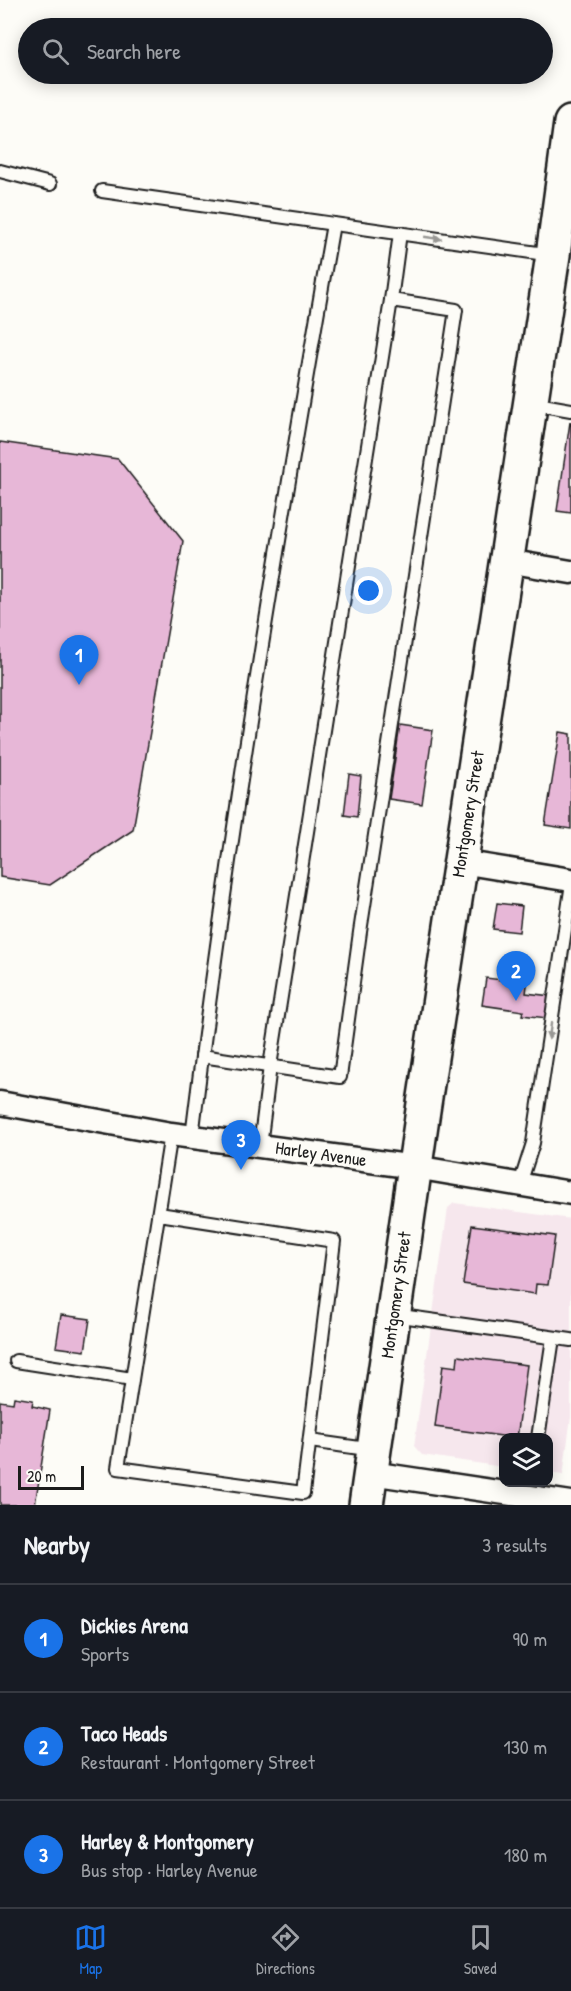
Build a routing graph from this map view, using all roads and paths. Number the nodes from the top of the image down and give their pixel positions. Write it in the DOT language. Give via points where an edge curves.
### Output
graph roads {
  1 [pos="571,130"];
  2 [pos="0,171"];
  3 [pos="50,184"];
  4 [pos="102,191"];
  5 [pos="565,210"];
  6 [pos="333,224"];
  7 [pos="400,233"];
  8 [pos="562,256"];
  9 [pos="391,300"];
  10 [pos="531,403"];
  11 [pos="571,410"];
  12 [pos="507,561"];
  13 [pos="571,572"];
  14 [pos="461,862"];
  15 [pos="571,880"];
  16 [pos="571,890"];
  17 [pos="202,1056"];
  18 [pos="270,1066"];
  19 [pos="0,1103"];
  20 [pos="182,1136"];
  21 [pos="260,1146"];
  22 [pos="415,1167"];
  23 [pos="520,1184"];
  24 [pos="571,1193"];
  25 [pos="159,1214"];
  26 [pos="394,1315"];
  27 [pos="553,1338"];
  28 [pos="571,1340"];
  29 [pos="16,1361"];
  30 [pos="132,1379"];
  31 [pos="539,1433"];
  32 [pos="310,1441"];
  33 [pos="372,1461"];
  34 [pos="530,1490"];
  35 [pos="571,1503"];
  36 [pos="366,1505"];
  1 -- 5 [label="main road, Montgomery Street"];
  2 -- 3 [label="lane"];
  4 -- 6 [label="lane"];
  5 -- 8 [label="main road, Montgomery Street"];
  6 -- 7 [label="lane"];
  6 -- 17 [label="lane" via="263,645"];
  7 -- 8 [label="lane, one-way"];
  7 -- 9 [label="lane"];
  8 -- 10 [label="main road, Montgomery Street"];
  9 -- 18 [label="lane"];
  9 -- 18 [label="lane" via="456,310 340,1077"];
  10 -- 11 [label="lane"];
  10 -- 12 [label="main road, Montgomery Street"];
  12 -- 13 [label="street"];
  12 -- 14 [label="main road, Montgomery Street"];
  14 -- 15 [label="street"];
  14 -- 22 [label="main road, Montgomery Street"];
  16 -- 23 [label="lane, one-way" via="533,1143"];
  17 -- 18 [label="lane"];
  17 -- 20 [label="lane"];
  18 -- 21 [label="lane"];
  19 -- 20 [label="street, Harley Avenue"];
  20 -- 21 [label="street, Harley Avenue"];
  20 -- 25 [label="lane"];
  21 -- 22 [label="street, Harley Avenue"];
  22 -- 23 [label="street, Harley Avenue"];
  22 -- 26 [label="main road, Montgomery Street"];
  23 -- 24 [label="street, Harley Avenue"];
  25 -- 30 [label="lane"];
  25 -- 32 [label="lane" via="334,1241"];
  26 -- 27 [label="lane"];
  26 -- 33 [label="main road, Montgomery Street"];
  27 -- 28 [label="lane"];
  27 -- 31 [label="lane"];
  29 -- 30 [label="lane"];
  30 -- 32 [label="lane" via="118,1468 303,1493"];
  32 -- 33 [label="lane"];
  33 -- 34 [label="street"];
  33 -- 36 [label="main road, Montgomery Street"];
  34 -- 35 [label="street"];
}
